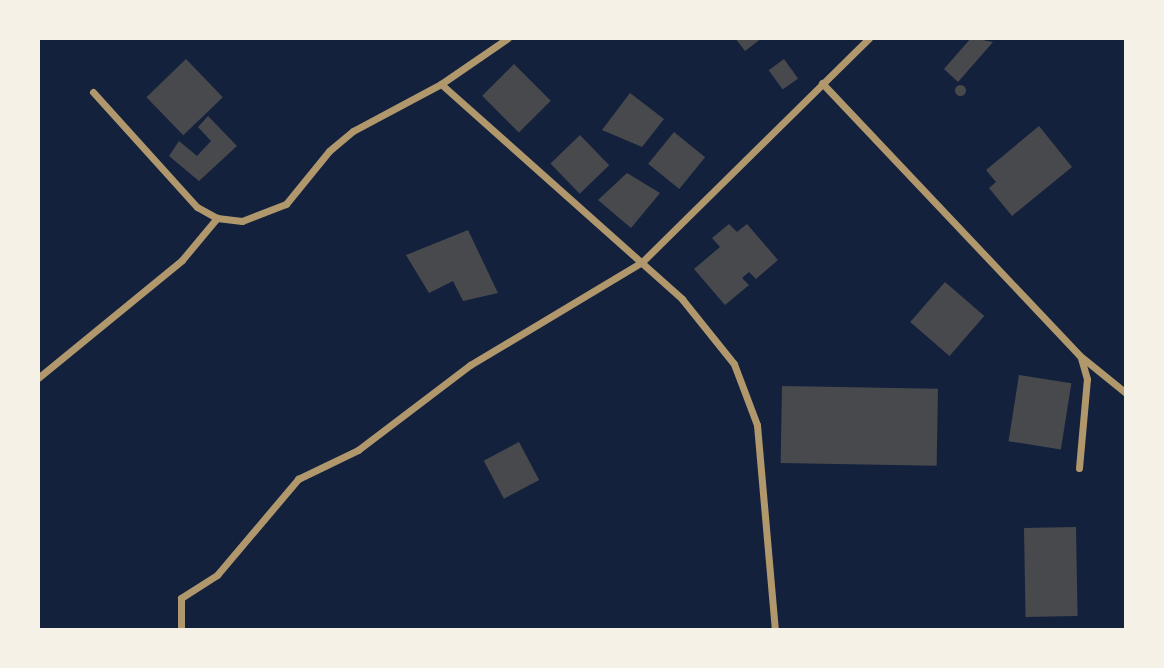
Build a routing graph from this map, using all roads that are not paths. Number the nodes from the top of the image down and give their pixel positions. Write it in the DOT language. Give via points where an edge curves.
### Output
graph roads {
  1 [pos="508,38"];
  2 [pos="869,38"];
  3 [pos="822,83"];
  4 [pos="441,84"];
  5 [pos="93,92"];
  6 [pos="216,218"];
  7 [pos="642,262"];
  8 [pos="1079,355"];
  9 [pos="38,378"];
  10 [pos="1125,393"];
  11 [pos="1079,468"];
  12 [pos="181,629"];
  13 [pos="775,629"];
  1 -- 4 [label="street"];
  2 -- 3 [label="street"];
  3 -- 7 [label="street"];
  3 -- 8 [label="street"];
  4 -- 6 [label="street" via="353,131 268,216"];
  4 -- 7 [label="street"];
  5 -- 6 [label="street" via="197,207"];
  6 -- 9 [label="street" via="182,260"];
  7 -- 12 [label="street" via="470,365 358,450 298,479 217,575 180,598"];
  7 -- 13 [label="street" via="682,299 744,386 757,425"];
  8 -- 10 [label="street"];
  8 -- 11 [label="street" via="1087,379"];
}
